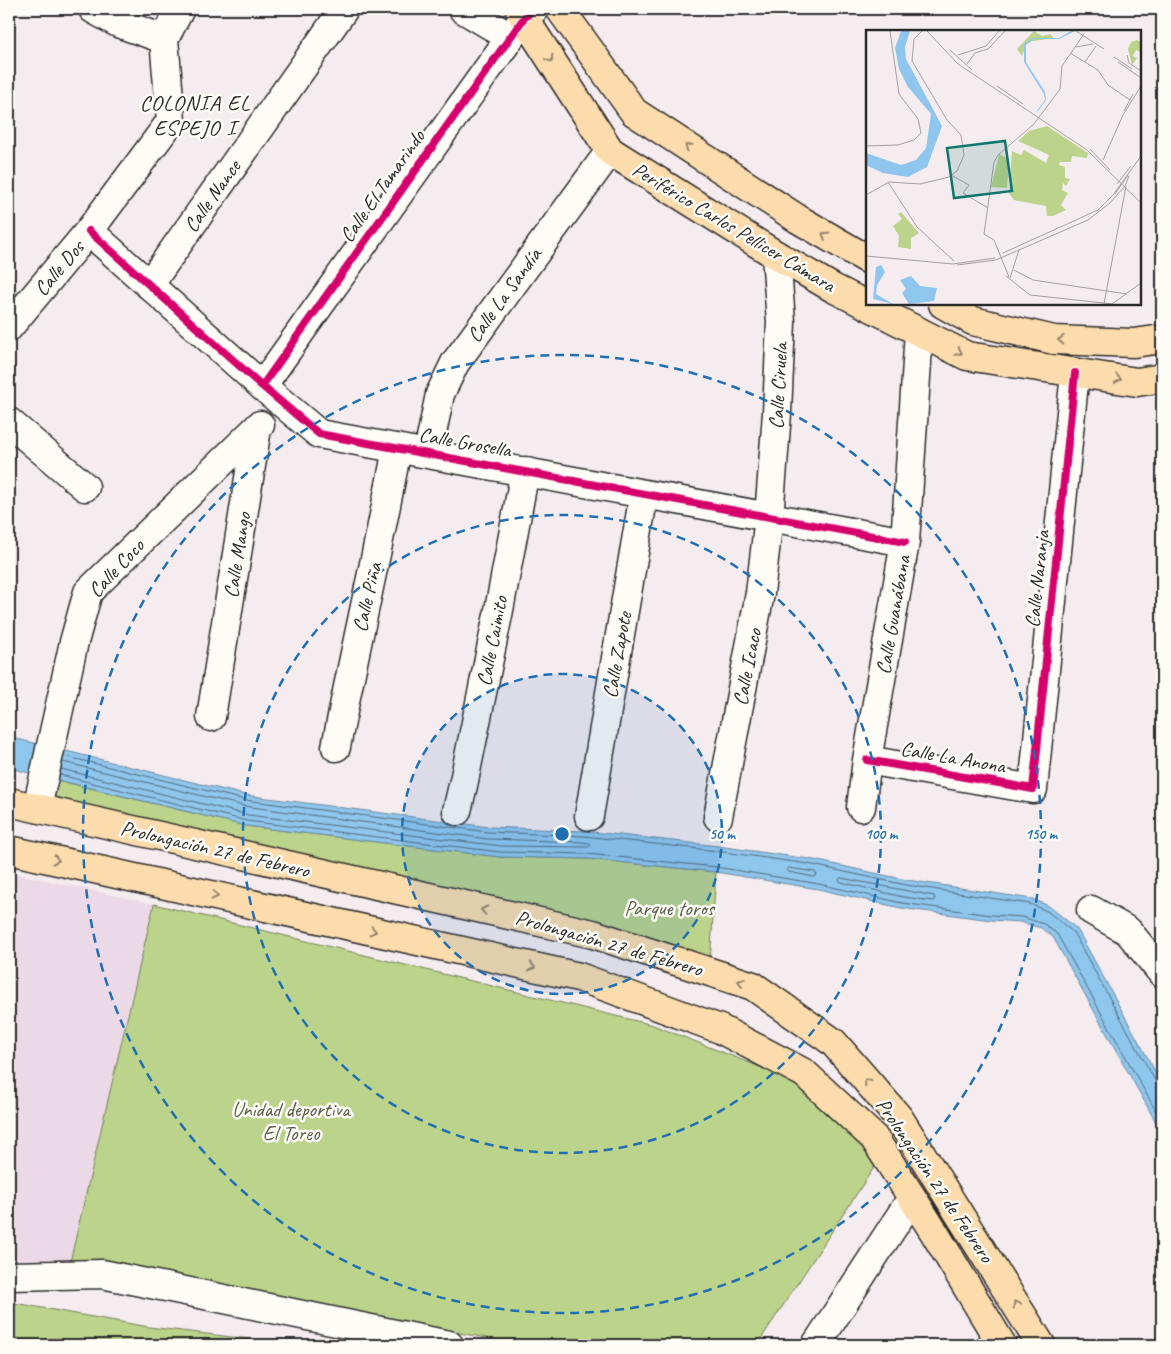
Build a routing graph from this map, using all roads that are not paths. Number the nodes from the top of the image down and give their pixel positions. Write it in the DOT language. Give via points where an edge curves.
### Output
graph roads {
  1 [pos="93,9"];
  2 [pos="180,9"];
  3 [pos="344,9"];
  4 [pos="463,9"];
  5 [pos="560,9"];
  6 [pos="522,18"];
  7 [pos="164,39"];
  8 [pos="610,151"];
  9 [pos="89,231"];
  10 [pos="776,255"];
  11 [pos="866,258"];
  12 [pos="149,285"];
  13 [pos="866,305"];
  14 [pos="866,305"];
  15 [pos="945,305"];
  16 [pos="9,327"];
  17 [pos="919,332"];
  18 [pos="1162,339"];
  19 [pos="1074,373"];
  20 [pos="1162,378"];
  21 [pos="270,393"];
  22 [pos="9,422"];
  23 [pos="257,428"];
  24 [pos="397,448"];
  25 [pos="428,453"];
  26 [pos="525,471"];
  27 [pos="85,488"];
  28 [pos="644,494"];
  29 [pos="770,517"];
  30 [pos="906,542"];
  31 [pos="211,717"];
  32 [pos="336,747"];
  33 [pos="867,760"];
  34 [pos="1033,789"];
  35 [pos="9,802"];
  36 [pos="861,807"];
  37 [pos="37,808"];
  38 [pos="457,811"];
  39 [pos="589,816"];
  40 [pos="718,817"];
  41 [pos="9,850"];
  42 [pos="1091,910"];
  43 [pos="1162,973"];
  44 [pos="912,1198"];
  45 [pos="9,1276"];
  46 [pos="450,1345"];
  47 [pos="816,1345"];
  48 [pos="1002,1345"];
  49 [pos="1041,1345"];
  1 -- 7 [label="street"];
  2 -- 7 [label="street"];
  3 -- 12 [label="street, Calle Nance"];
  4 -- 6 [label="street"];
  11 -- 5 [label="main road, Periférico Carlos Pellicer Cámara, one-way" via="798,219 634,112"];
  6 -- 8 [label="main road, Periférico Carlos Pellicer Cámara, one-way"];
  6 -- 21 [label="street, Calle El Tamarindo"];
  7 -- 9 [label="street, Calle Dos" via="171,121"];
  8 -- 10 [label="main road, Periférico Carlos Pellicer Cámara"];
  8 -- 25 [label="street, Calle La Sandía" via="455,363 440,394"];
  9 -- 12 [label="street, Calle Grosella"];
  9 -- 16 [label="street, Calle Dos"];
  10 -- 13 [label="main road, Periférico Carlos Pellicer Cámara"];
  10 -- 29 [label="street, Calle Ciruela" via="781,322"];
  12 -- 21 [label="street, Calle Grosella"];
  14 -- 17 [label="main road, Periférico Carlos Pellicer Cámara"];
  18 -- 15 [label="main road, one-way" via="1134,343 1054,340 973,321"];
  17 -- 19 [label="main road, Periférico Carlos Pellicer Cámara, one-way" via="967,356"];
  17 -- 30 [label="street, Calle Guanábana"];
  19 -- 20 [label="main road, Periférico Carlos Pellicer Cámara, one-way" via="1137,382"];
  19 -- 34 [label="street, Calle Naranja"];
  21 -- 23 [label="street, Calle Mango"];
  21 -- 24 [label="street, Calle Grosella" via="319,434"];
  22 -- 27 [label="street"];
  23 -- 31 [label="street, Calle Mango"];
  23 -- 37 [label="street, Calle Coco" via="88,592"];
  24 -- 25 [label="street, Calle Grosella"];
  24 -- 32 [label="street, Calle Piña"];
  25 -- 26 [label="street, Calle Grosella"];
  26 -- 28 [label="street, Calle Grosella"];
  26 -- 38 [label="street, Calle Caimito"];
  28 -- 29 [label="street, Calle Grosella"];
  28 -- 39 [label="street, Calle Zapote"];
  29 -- 30 [label="street, Calle Grosella"];
  29 -- 40 [label="street, Calle Icaco" via="760,593"];
  30 -- 33 [label="street, Calle Guanábana"];
  33 -- 34 [label="street, Calle La Anona"];
  33 -- 36 [label="street, Calle Guanábana"];
  35 -- 37 [label="main road, Prolongación 27 de Febrero"];
  49 -- 37 [label="main road, Prolongación 27 de Febrero, one-way" via="899,1118 833,1042 753,986 593,934"];
  41 -- 44 [label="main road, Prolongación 27 de Febrero, one-way" via="579,977 720,1029 804,1073 874,1138"];
  42 -- 43 [label="street" via="1128,931"];
  44 -- 47 [label="street"];
  44 -- 48 [label="main road, Prolongación 27 de Febrero"];
  45 -- 46 [label="street" via="102,1274"];
}
